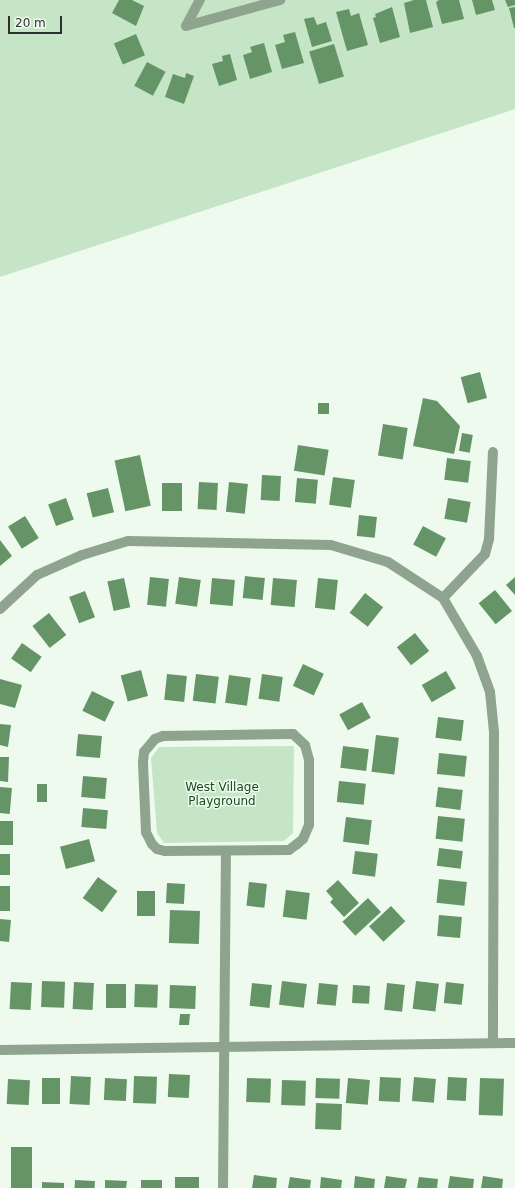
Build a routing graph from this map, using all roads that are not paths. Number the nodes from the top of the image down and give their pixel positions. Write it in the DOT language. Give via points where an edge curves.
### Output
graph roads {
  1 [pos="200,0"];
  2 [pos="280,0"];
  3 [pos="493,452"];
  4 [pos="443,598"];
  5 [pos="0,609"];
  6 [pos="226,851"];
  7 [pos="493,1043"];
  8 [pos="515,1043"];
  9 [pos="223,1047"];
  10 [pos="0,1050"];
  11 [pos="223,1188"];
  1 -- 2 [label="street" via="186,26"];
  3 -- 4 [label="street" via="490,539 485,554"];
  4 -- 5 [label="street" via="388,562 331,545 128,541 82,555 37,575"];
  4 -- 7 [label="street" via="477,656 490,692 494,732"];
  6 -- 6 [label="street" via="165,851 157,850 152,844 146,832 142,762 144,752 155,739 163,736 293,734 305,745 309,760 309,825 303,839 289,850"];
  6 -- 9 [label="street"];
  7 -- 8 [label="street"];
  7 -- 9 [label="street"];
  9 -- 10 [label="street"];
  9 -- 11 [label="street"];
}
